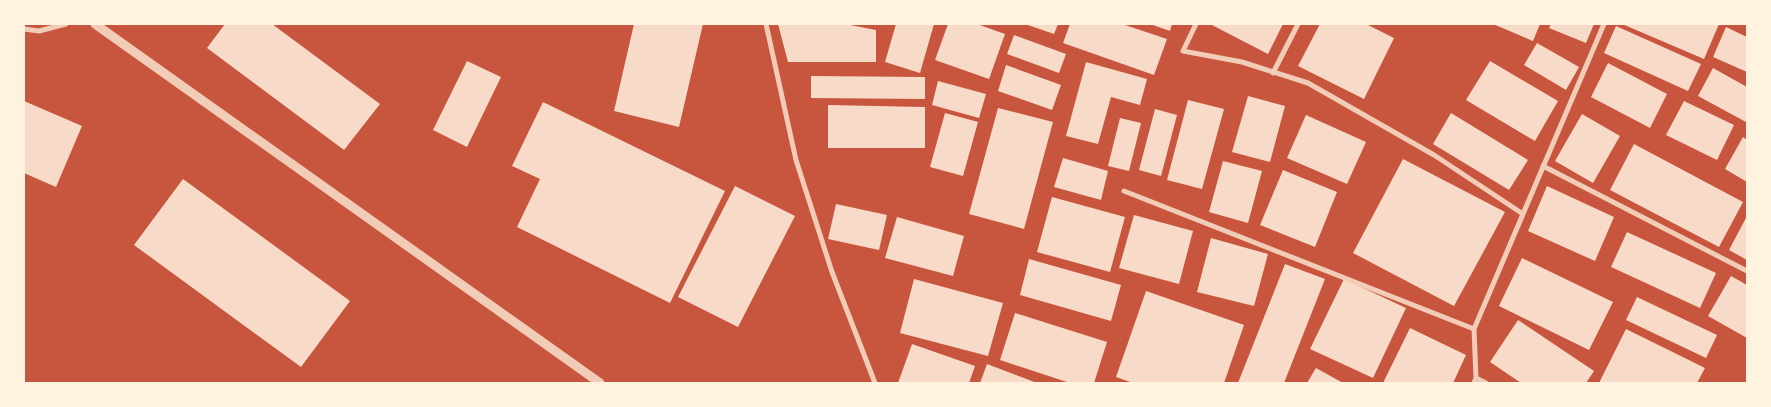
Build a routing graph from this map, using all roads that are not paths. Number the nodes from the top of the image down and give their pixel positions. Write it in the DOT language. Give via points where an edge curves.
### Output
graph roads {
  1 [pos="66,24"];
  2 [pos="95,24"];
  3 [pos="766,24"];
  4 [pos="1196,24"];
  5 [pos="1298,24"];
  6 [pos="1604,24"];
  7 [pos="24,30"];
  8 [pos="1274,73"];
  9 [pos="1543,166"];
  10 [pos="1124,191"];
  11 [pos="1522,214"];
  12 [pos="1747,271"];
  13 [pos="1474,329"];
  14 [pos="1475,381"];
  15 [pos="600,383"];
  16 [pos="875,383"];
  17 [pos="1486,383"];
  1 -- 7 [label="street" via="39,31"];
  2 -- 15 [label="street"];
  3 -- 16 [label="street" via="796,160 832,272"];
  4 -- 8 [label="street" via="1183,51 1242,62"];
  5 -- 8 [label="street"];
  6 -- 9 [label="street"];
  8 -- 11 [label="street" via="1308,83 1434,155"];
  9 -- 11 [label="street"];
  9 -- 12 [label="street"];
  10 -- 13 [label="street"];
  11 -- 13 [label="street"];
  13 -- 14 [label="street"];
  14 -- 17 [label="street"];
}
